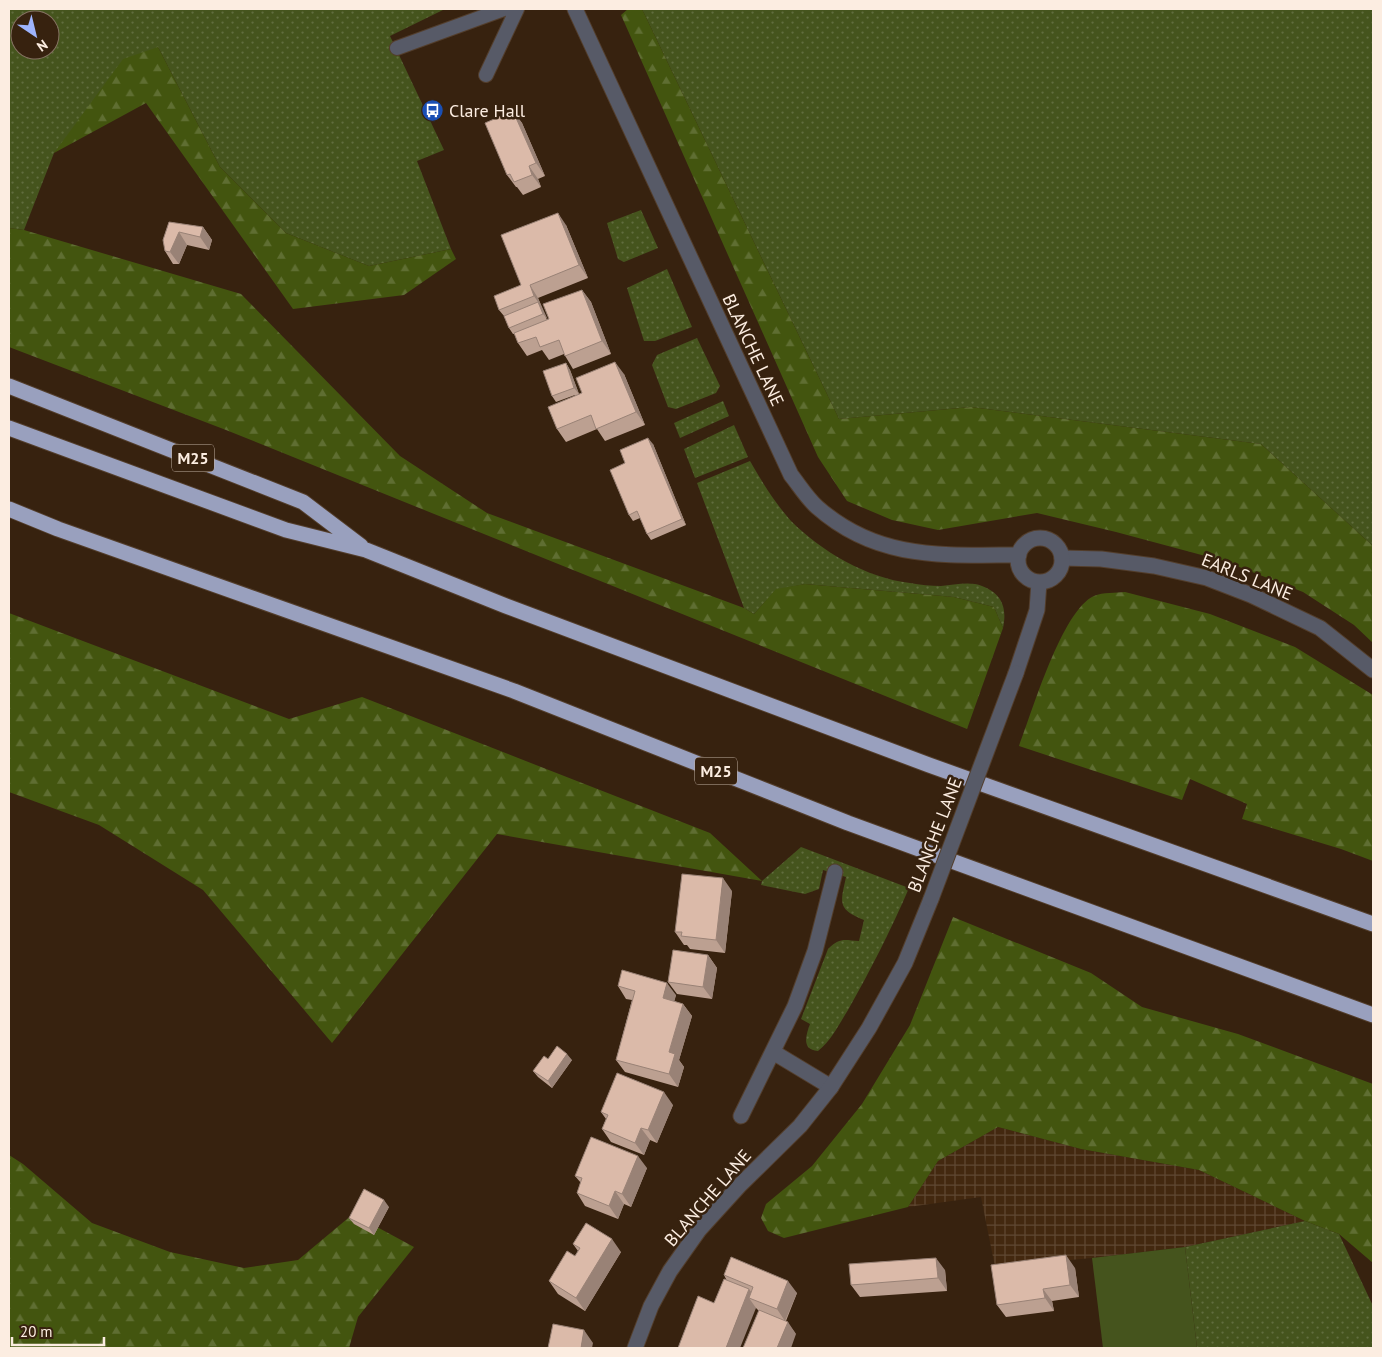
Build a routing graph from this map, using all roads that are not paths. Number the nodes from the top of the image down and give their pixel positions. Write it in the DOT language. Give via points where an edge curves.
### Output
graph roads {
  1 [pos="504,9"];
  2 [pos="517,9"];
  3 [pos="575,9"];
  4 [pos="397,48"];
  5 [pos="486,76"];
  6 [pos="9,386"];
  7 [pos="9,428"];
  8 [pos="9,509"];
  9 [pos="9,518"];
  10 [pos="58,529"];
  11 [pos="366,550"];
  12 [pos="1019,555"];
  13 [pos="1062,558"];
  14 [pos="1039,582"];
  15 [pos="1373,670"];
  16 [pos="835,872"];
  17 [pos="1373,924"];
  18 [pos="1373,1015"];
  19 [pos="773,1052"];
  20 [pos="831,1087"];
  21 [pos="741,1116"];
  22 [pos="635,1348"];
  1 -- 4 [label="lane"];
  2 -- 5 [label="lane"];
  3 -- 12 [label="street, BLANCHE LANE" via="790,475 817,507 849,531 878,544 910,552"];
  6 -- 11 [label="highway, M25" via="303,502"];
  7 -- 11 [label="highway, M25" via="286,530"];
  8 -- 10 [label="highway, M25"];
  9 -- 10 [label="highway, M25"];
  10 -- 18 [label="highway, M25" via="514,691 857,826"];
  11 -- 17 [label="highway, M25" via="919,761"];
  12 -- 13 [label="street" via="1026,543 1038,538 1052,541"];
  12 -- 14 [label="street" via="1018,562 1025,576"];
  13 -- 14 [label="street" via="1053,577"];
  13 -- 15 [label="street, EARLS LANE" via="1154,566 1207,578 1320,628"];
  14 -- 20 [label="street, BLANCHE LANE, bridge" via="1036,610 1016,673 931,900 905,963"];
  16 -- 19 [label="street" via="815,951 795,1006"];
  19 -- 20 [label="street"];
  19 -- 21 [label="street"];
  20 -- 22 [label="street, BLANCHE LANE" via="800,1126 700,1230 670,1271 651,1306"];
}
